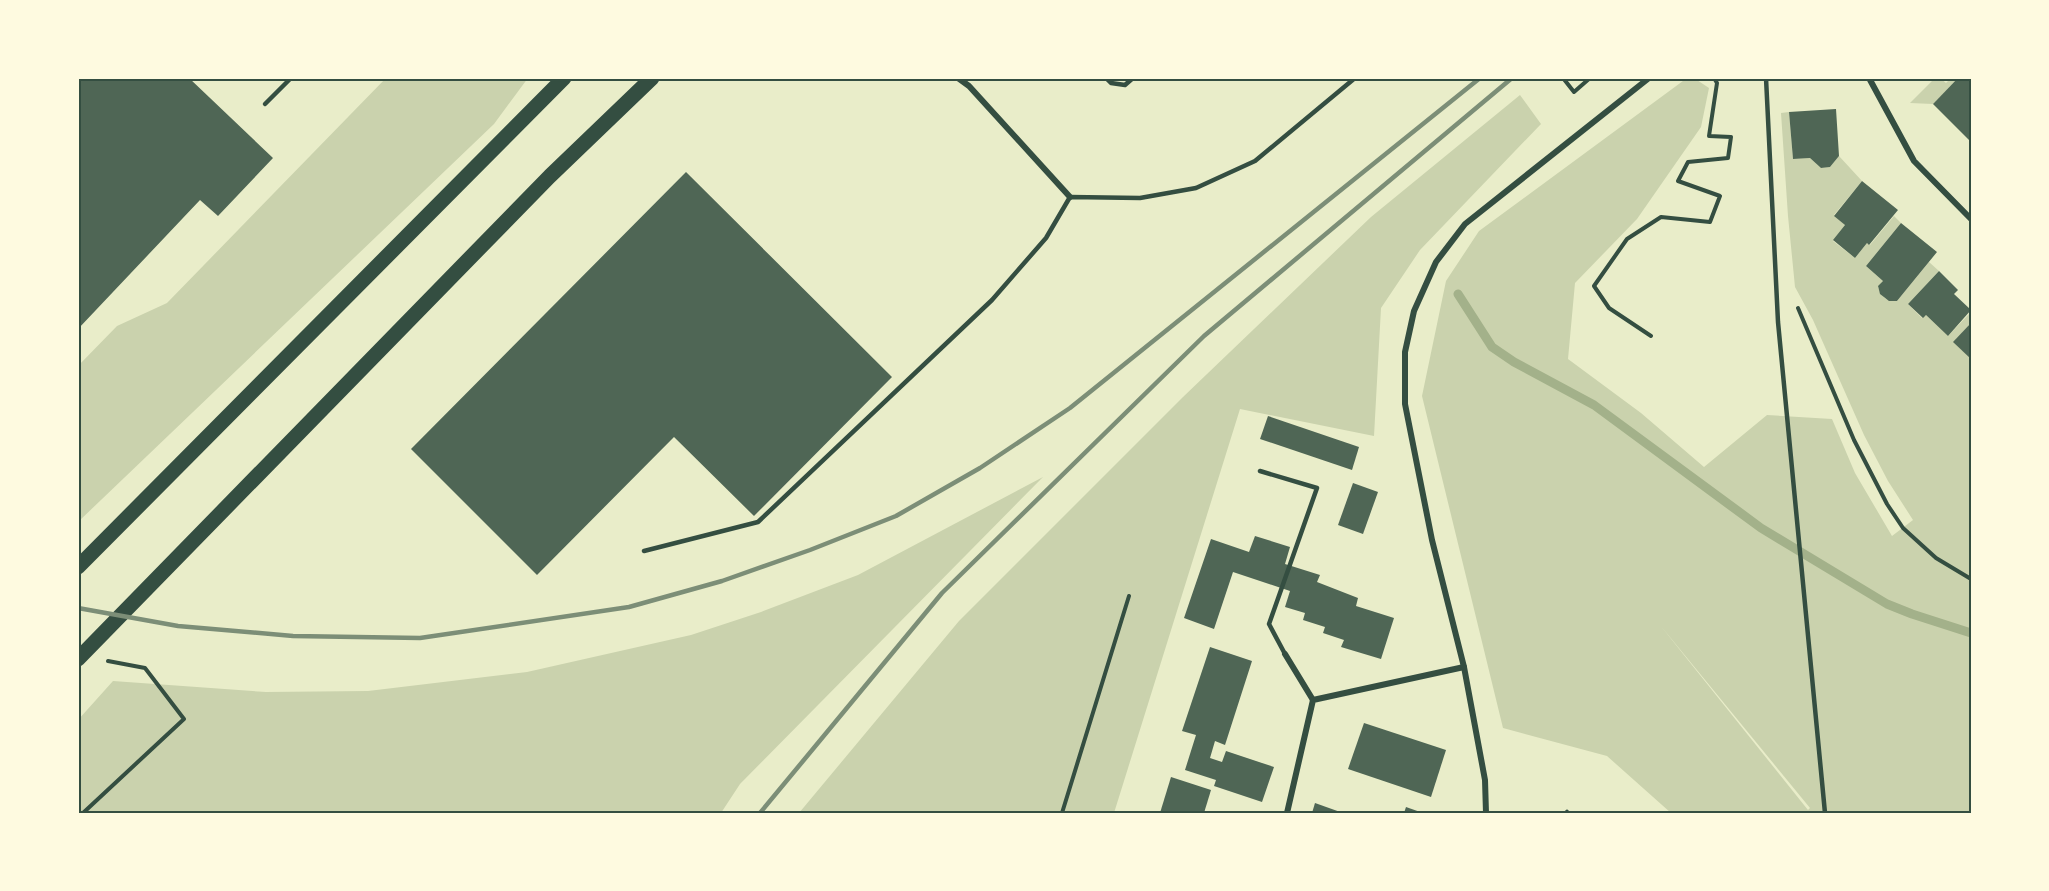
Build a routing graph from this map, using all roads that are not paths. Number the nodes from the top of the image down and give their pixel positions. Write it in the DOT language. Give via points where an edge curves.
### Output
graph roads {
  1 [pos="291,78"];
  2 [pos="564,78"];
  3 [pos="652,78"];
  4 [pos="958,78"];
  5 [pos="967,78"];
  6 [pos="1106,78"];
  7 [pos="1133,78"];
  8 [pos="1355,78"];
  9 [pos="1649,78"];
  10 [pos="1766,78"];
  11 [pos="1869,78"];
  12 [pos="969,86"];
  13 [pos="265,104"];
  14 [pos="1070,197"];
  15 [pos="1971,219"];
  16 [pos="1260,471"];
  17 [pos="644,551"];
  18 [pos="78,567"];
  19 [pos="1285,654"];
  20 [pos="78,659"];
  21 [pos="1464,667"];
  22 [pos="1313,700"];
  23 [pos="1287,813"];
  24 [pos="1486,813"];
  25 [pos="1825,813"];
  1 -- 13 [label="lane"];
  2 -- 18 [label="main road"];
  3 -- 20 [label="main road" via="549,176"];
  4 -- 12 [label="street"];
  5 -- 12 [label="street"];
  6 -- 7 [label="lane" via="1125,85"];
  8 -- 14 [label="lane" via="1255,161 1196,188 1140,198"];
  9 -- 21 [label="street" via="1464,224 1437,262 1414,310 1405,352 1405,405 1432,540"];
  10 -- 25 [label="lane" via="1778,322"];
  11 -- 15 [label="street" via="1914,161"];
  12 -- 14 [label="street"];
  14 -- 17 [label="lane" via="1046,238 992,300 758,522"];
  16 -- 19 [label="lane" via="1317,488 1269,624"];
  19 -- 22 [label="street"];
  21 -- 22 [label="street"];
  21 -- 24 [label="street" via="1485,780"];
  22 -- 23 [label="street"];
}
